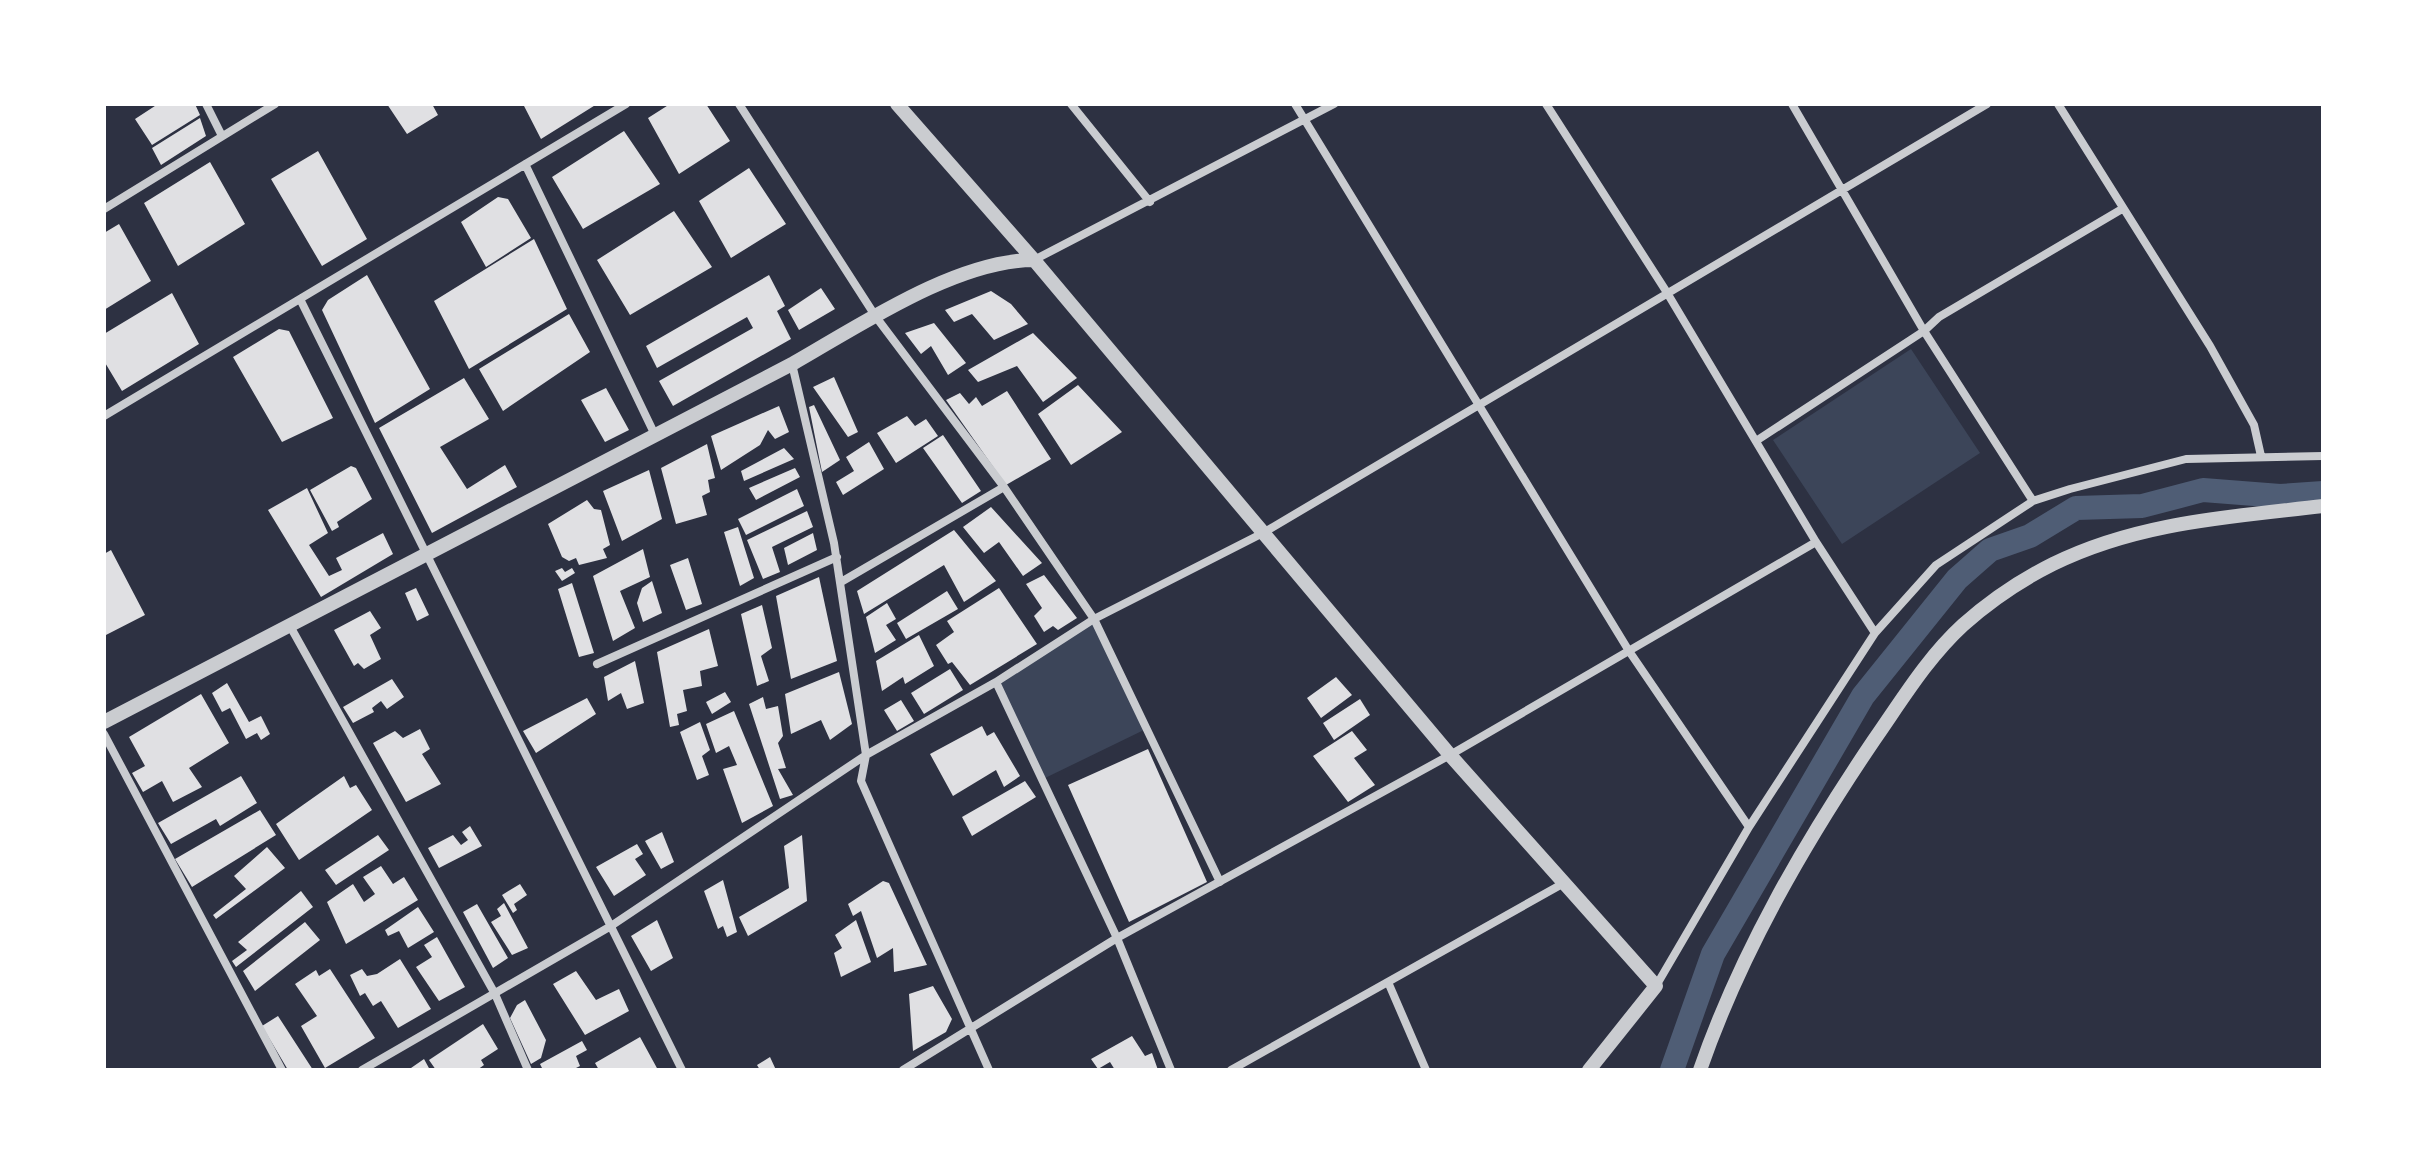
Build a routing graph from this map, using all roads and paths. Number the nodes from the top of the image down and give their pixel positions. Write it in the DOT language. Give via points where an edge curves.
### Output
graph roads {
  1 [pos="206,104"];
  2 [pos="275,104"];
  3 [pos="626,104"];
  4 [pos="739,104"];
  5 [pos="897,104"];
  6 [pos="1071,104"];
  7 [pos="1295,104"];
  8 [pos="1334,104"];
  9 [pos="1546,104"];
  10 [pos="1792,104"];
  11 [pos="1987,104"];
  12 [pos="2058,104"];
  13 [pos="1304,120"];
  14 [pos="222,136"];
  15 [pos="525,164"];
  16 [pos="1843,189"];
  17 [pos="1150,202"];
  18 [pos="104,209"];
  19 [pos="2122,209"];
  20 [pos="1034,260"];
  21 [pos="1666,291"];
  22 [pos="300,299"];
  23 [pos="876,317"];
  24 [pos="1924,331"];
  25 [pos="792,364"];
  26 [pos="1476,403"];
  27 [pos="104,416"];
  28 [pos="655,435"];
  29 [pos="1756,441"];
  30 [pos="2261,456"];
  31 [pos="2323,456"];
  32 [pos="1004,487"];
  33 [pos="2033,501"];
  34 [pos="2323,506"];
  35 [pos="1263,533"];
  36 [pos="1816,542"];
  37 [pos="426,556"];
  38 [pos="837,557"];
  39 [pos="841,582"];
  40 [pos="1094,619"];
  41 [pos="290,626"];
  42 [pos="1875,633"];
  43 [pos="1629,651"];
  44 [pos="597,664"];
  45 [pos="996,682"];
  46 [pos="104,722"];
  47 [pos="104,734"];
  48 [pos="866,755"];
  49 [pos="1450,755"];
  50 [pos="1749,827"];
  51 [pos="1220,882"];
  52 [pos="1564,883"];
  53 [pos="611,926"];
  54 [pos="1117,938"];
  55 [pos="1388,982"];
  56 [pos="1656,986"];
  57 [pos="495,994"];
  58 [pos="970,1031"];
  59 [pos="282,1070"];
  60 [pos="362,1070"];
  61 [pos="528,1070"];
  62 [pos="682,1070"];
  63 [pos="903,1070"];
  64 [pos="989,1070"];
  65 [pos="1171,1070"];
  66 [pos="1231,1070"];
  67 [pos="1426,1070"];
  68 [pos="1589,1070"];
  69 [pos="1700,1070"];
  1 -- 14 [label="street"];
  2 -- 14 [label="street"];
  3 -- 15 [label="street"];
  4 -- 23 [label="street"];
  5 -- 20 [label="street"];
  6 -- 17 [label="street"];
  7 -- 13 [label="street"];
  8 -- 13 [label="street"];
  9 -- 21 [label="street"];
  10 -- 16 [label="street"];
  11 -- 16 [label="street"];
  12 -- 19 [label="street"];
  13 -- 17 [label="street"];
  13 -- 26 [label="street"];
  14 -- 18 [label="street"];
  15 -- 22 [label="street"];
  15 -- 28 [label="street"];
  16 -- 21 [label="street"];
  16 -- 24 [label="street"];
  17 -- 20 [label="street"];
  19 -- 24 [label="street" via="1939,317"];
  19 -- 30 [label="street" via="2237,392 2254,425"];
  20 -- 23 [label="street" via="980,266"];
  20 -- 35 [label="street"];
  21 -- 26 [label="street"];
  21 -- 29 [label="street"];
  22 -- 27 [label="street"];
  22 -- 37 [label="street"];
  23 -- 25 [label="street"];
  23 -- 32 [label="street"];
  24 -- 29 [label="street"];
  24 -- 33 [label="street"];
  25 -- 28 [label="street"];
  25 -- 38 [label="street"];
  26 -- 35 [label="street"];
  26 -- 43 [label="street"];
  28 -- 37 [label="street"];
  29 -- 36 [label="street"];
  30 -- 31 [label="street"];
  30 -- 33 [label="street" via="2186,459"];
  32 -- 39 [label="street"];
  32 -- 40 [label="street"];
  33 -- 42 [label="street" via="1936,565"];
  34 -- 69 [label="street" via="2184,522 2117,538 2020,582 1962,626 1915,680 1818,827 1754,942"];
  35 -- 40 [label="street"];
  35 -- 49 [label="street"];
  36 -- 42 [label="street"];
  36 -- 43 [label="street"];
  37 -- 41 [label="street"];
  37 -- 53 [label="street"];
  38 -- 39 [label="street"];
  38 -- 44 [label="street"];
  39 -- 48 [label="street"];
  40 -- 45 [label="street"];
  40 -- 51 [label="street"];
  41 -- 46 [label="street"];
  41 -- 57 [label="street"];
  42 -- 50 [label="street"];
  43 -- 49 [label="street"];
  43 -- 50 [label="street"];
  45 -- 48 [label="street"];
  45 -- 54 [label="street"];
  47 -- 59 [label="street"];
  48 -- 53 [label="street"];
  48 -- 58 [label="street" via="861,781"];
  49 -- 51 [label="street"];
  49 -- 52 [label="street"];
  50 -- 56 [label="street"];
  51 -- 54 [label="street"];
  52 -- 55 [label="street"];
  52 -- 56 [label="street"];
  53 -- 57 [label="street"];
  53 -- 62 [label="street"];
  54 -- 58 [label="street"];
  54 -- 65 [label="street"];
  55 -- 66 [label="street"];
  55 -- 67 [label="street"];
  56 -- 68 [label="street"];
  57 -- 60 [label="street"];
  57 -- 61 [label="street"];
  58 -- 63 [label="street"];
  58 -- 64 [label="street"];
}
